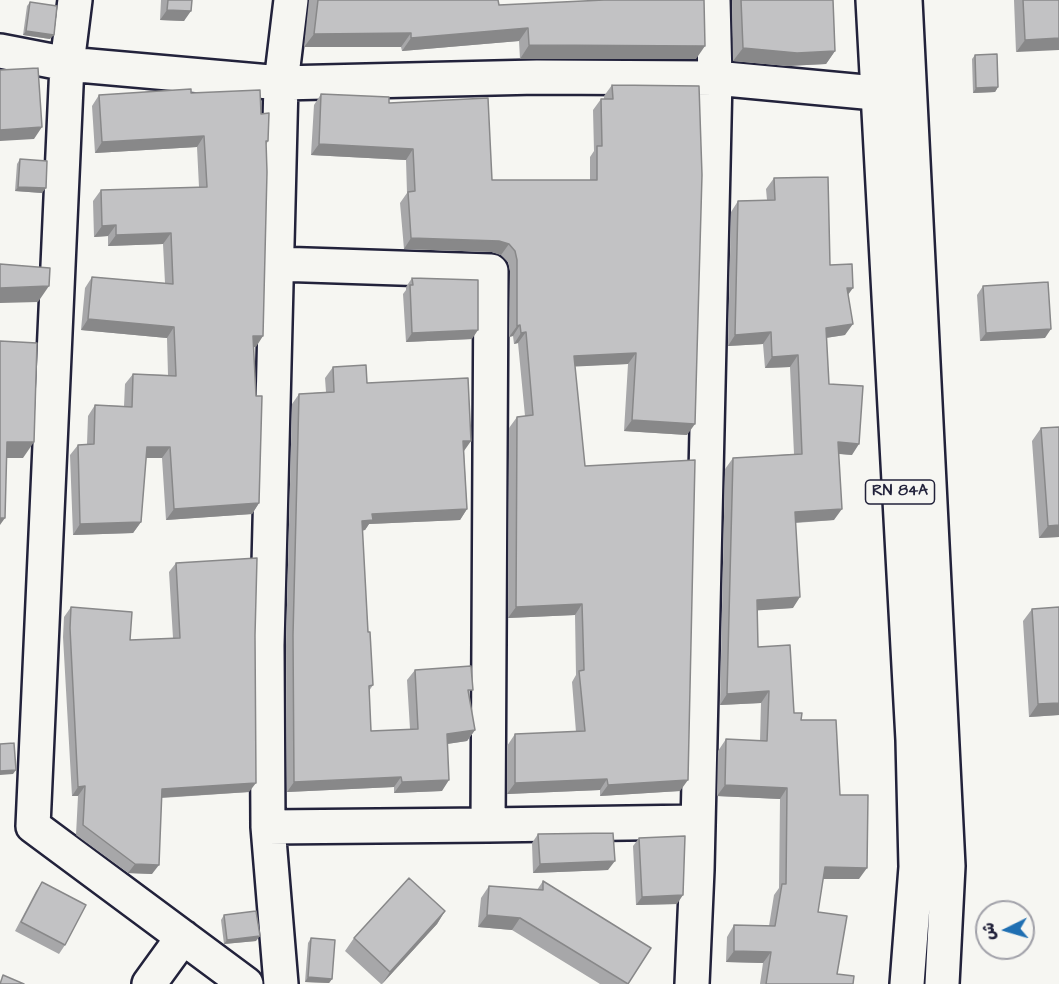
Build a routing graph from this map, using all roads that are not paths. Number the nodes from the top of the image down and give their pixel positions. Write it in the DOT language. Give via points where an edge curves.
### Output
graph roads {
  1 [pos="75,0"];
  2 [pos="291,0"];
  3 [pos="714,0"];
  4 [pos="873,0"];
  5 [pos="904,0"];
  6 [pos="0,51"];
  7 [pos="67,64"];
  8 [pos="715,78"];
  9 [pos="281,83"];
  10 [pos="895,94"];
  11 [pos="276,264"];
  12 [pos="698,822"];
  13 [pos="488,825"];
  14 [pos="268,827"];
  15 [pos="183,937"];
  16 [pos="149,984"];
  17 [pos="246,984"];
  18 [pos="281,984"];
  19 [pos="692,984"];
  20 [pos="907,984"];
  21 [pos="942,984"];
  1 -- 7 [label="street"];
  2 -- 9 [label="street"];
  3 -- 8 [label="street"];
  4 -- 10 [label="street, RN 84A"];
  5 -- 10 [label="street, RN 84A"];
  6 -- 7 [label="street"];
  7 -- 9 [label="street"];
  7 -- 15 [label="street" via="33,826"];
  8 -- 9 [label="street" via="537,77"];
  8 -- 10 [label="street"];
  8 -- 12 [label="street"];
  9 -- 11 [label="street"];
  10 -- 20 [label="street, RN 84A" via="916,867"];
  10 -- 21 [label="street, RN 84A" via="948,866"];
  11 -- 13 [label="street" via="491,271"];
  11 -- 14 [label="street" via="267,645"];
  12 -- 13 [label="street"];
  12 -- 19 [label="street"];
  13 -- 14 [label="street"];
  14 -- 18 [label="street"];
  15 -- 16 [label="street"];
  15 -- 17 [label="street"];
}
